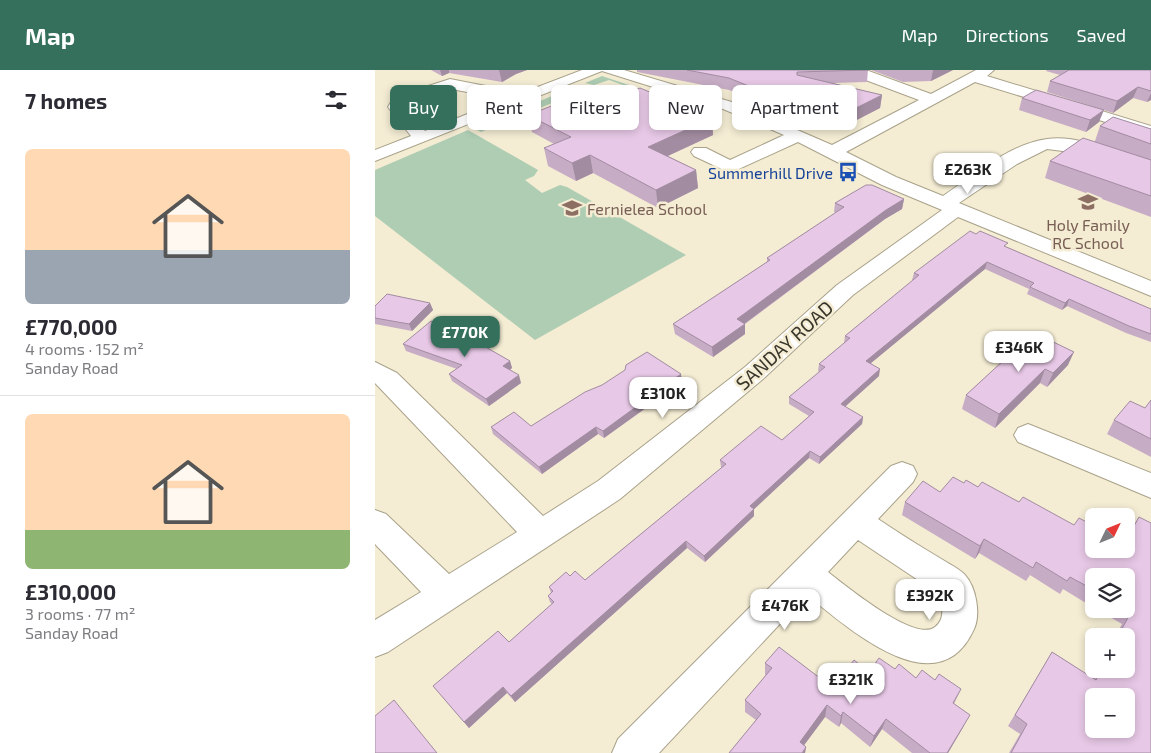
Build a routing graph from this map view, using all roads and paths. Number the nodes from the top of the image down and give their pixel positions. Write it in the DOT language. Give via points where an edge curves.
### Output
graph roads {
  1 [pos="595,70"];
  2 [pos="608,70"];
  3 [pos="852,70"];
  4 [pos="980,74"];
  5 [pos="467,87"];
  6 [pos="541,91"];
  7 [pos="931,100"];
  8 [pos="467,119"];
  9 [pos="1149,128"];
  10 [pos="798,135"];
  11 [pos="421,137"];
  12 [pos="700,152"];
  13 [pos="833,152"];
  14 [pos="375,156"];
  15 [pos="1151,172"];
  16 [pos="950,206"];
  17 [pos="1151,289"];
  18 [pos="375,371"];
  19 [pos="1028,435"];
  20 [pos="902,474"];
  21 [pos="1151,486"];
  22 [pos="856,522"];
  23 [pos="375,523"];
  24 [pos="541,536"];
  25 [pos="806,575"];
  26 [pos="446,594"];
  27 [pos="375,640"];
  28 [pos="632,753"];
  1 -- 6 [label="street"];
  2 -- 10 [label="street" via="711,99"];
  3 -- 7 [label="street"];
  4 -- 7 [label="street"];
  4 -- 9 [label="street"];
  5 -- 11 [label="street" via="451,84 400,100 396,107"];
  7 -- 13 [label="street"];
  8 -- 11 [label="street"];
  10 -- 12 [label="street" via="730,167"];
  10 -- 13 [label="street"];
  11 -- 14 [label="street"];
  13 -- 16 [label="street" via="889,181"];
  15 -- 16 [label="street, SANDAY ROAD" via="1072,146 1049,143 1030,148"];
  16 -- 17 [label="street"];
  16 -- 24 [label="street, SANDAY ROAD" via="845,290 753,373 616,484"];
  18 -- 24 [label="street" via="388,380"];
  19 -- 21 [label="street"];
  20 -- 22 [label="street"];
  22 -- 25 [label="street"];
  22 -- 25 [label="street" via="953,585 961,618 954,633 942,644 922,648 899,641"];
  23 -- 26 [label="street"];
  24 -- 26 [label="street, SANDAY ROAD"];
  25 -- 28 [label="street"];
  26 -- 27 [label="street, SANDAY ROAD"];
}
